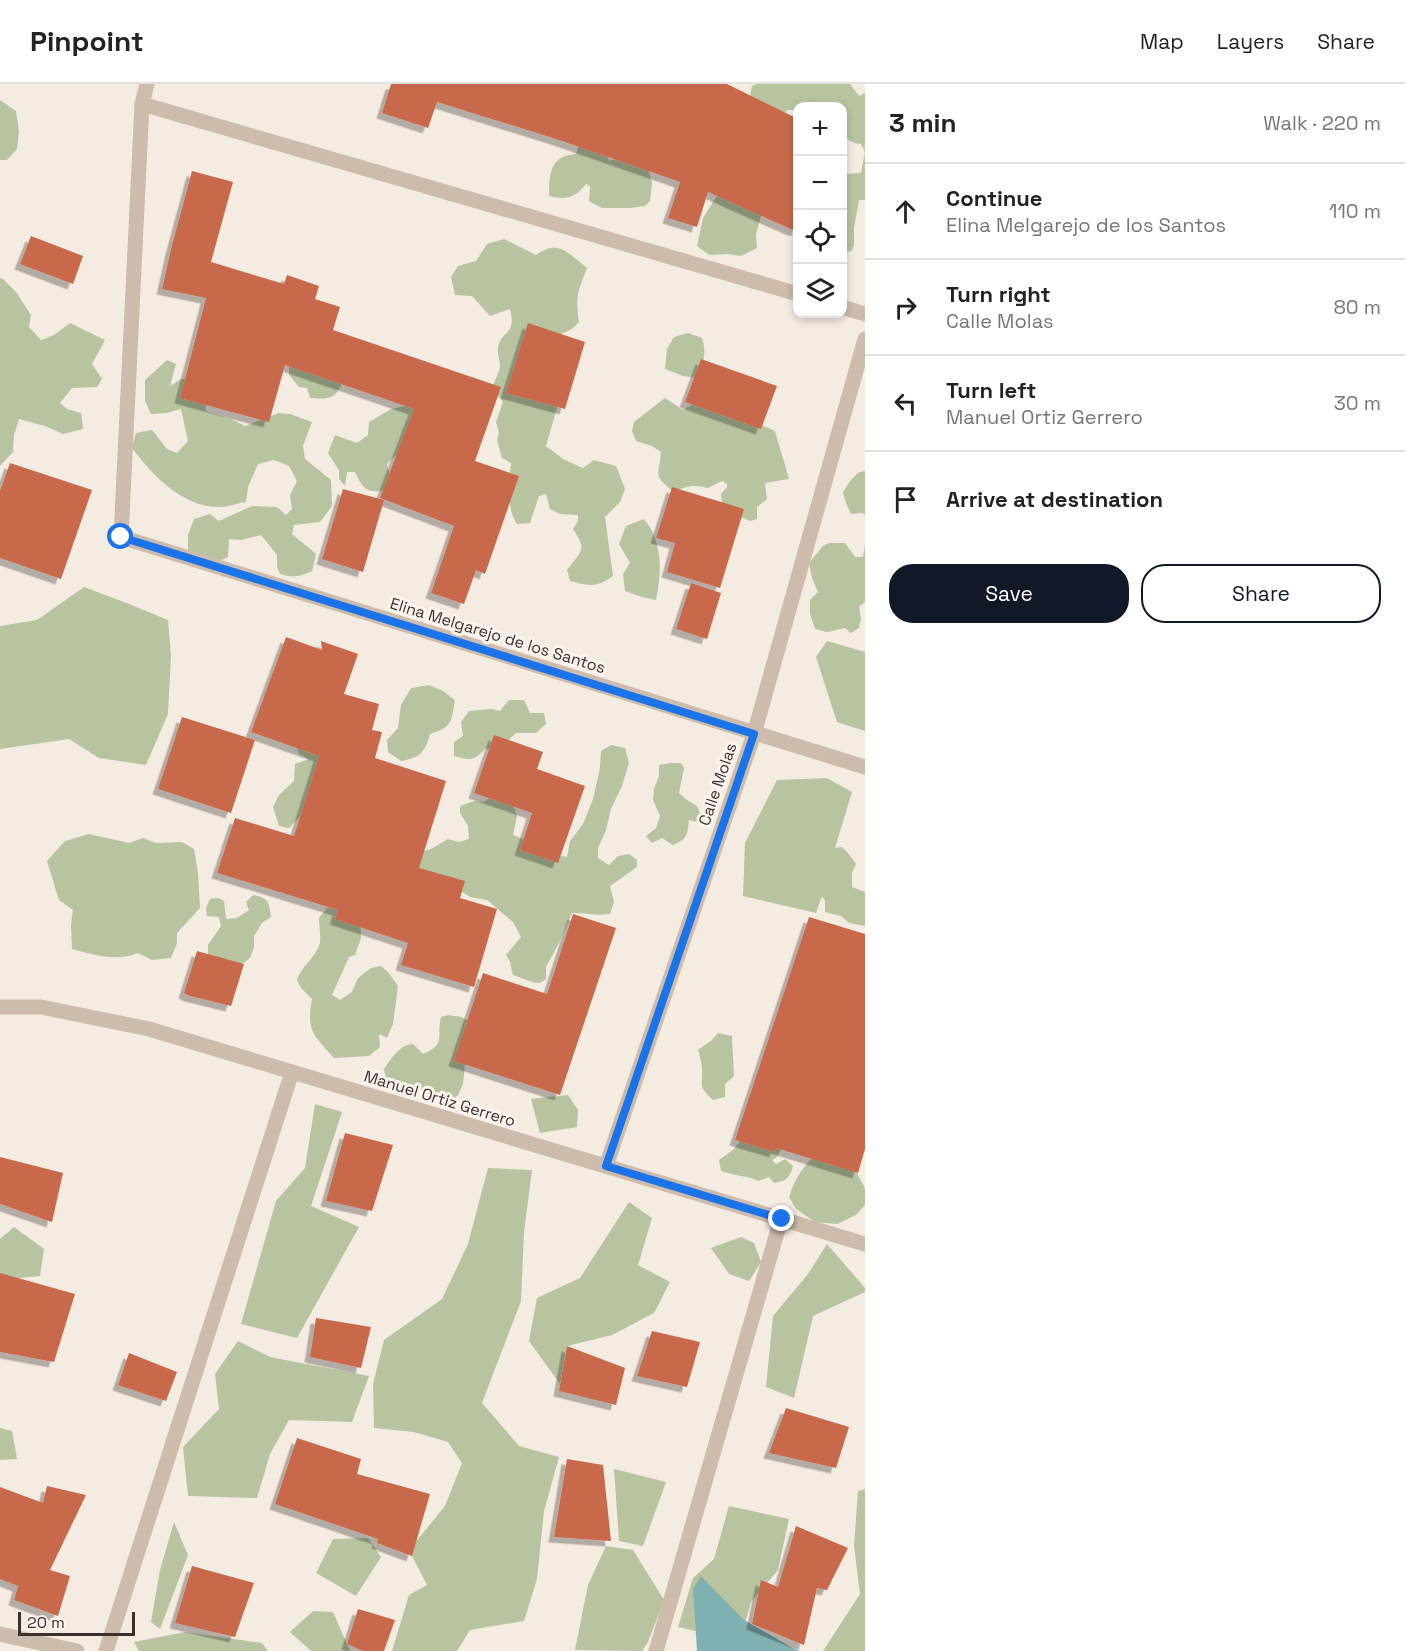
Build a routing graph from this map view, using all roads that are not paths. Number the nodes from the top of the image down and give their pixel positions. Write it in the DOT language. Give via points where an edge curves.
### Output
graph roads {
  1 [pos="147,84"];
  2 [pos="142,104"];
  3 [pos="793,293"];
  4 [pos="847,308"];
  5 [pos="865,314"];
  6 [pos="865,339"];
  7 [pos="754,734"];
  8 [pos="865,767"];
  9 [pos="0,1007"];
  10 [pos="292,1072"];
  11 [pos="606,1166"];
  12 [pos="782,1219"];
  13 [pos="865,1244"];
  14 [pos="0,1634"];
  15 [pos="77,1651"];
  16 [pos="106,1651"];
  17 [pos="656,1651"];
  1 -- 2 [label="street"];
  2 -- 3 [label="street"];
  2 -- 7 [label="street, Elina Melgarejo de los Santos" via="121,537"];
  4 -- 5 [label="street"];
  6 -- 7 [label="street, Calle Molas"];
  7 -- 8 [label="street, Elina Melgarejo de los Santos"];
  7 -- 11 [label="street, Calle Molas"];
  9 -- 10 [label="street, Manuel Ortiz Gerrero" via="41,1007 149,1029"];
  10 -- 11 [label="street, Manuel Ortiz Gerrero"];
  10 -- 16 [label="street"];
  11 -- 12 [label="street, Manuel Ortiz Gerrero"];
  12 -- 13 [label="street, Manuel Ortiz Gerrero"];
  12 -- 17 [label="street"];
  14 -- 15 [label="street"];
}
